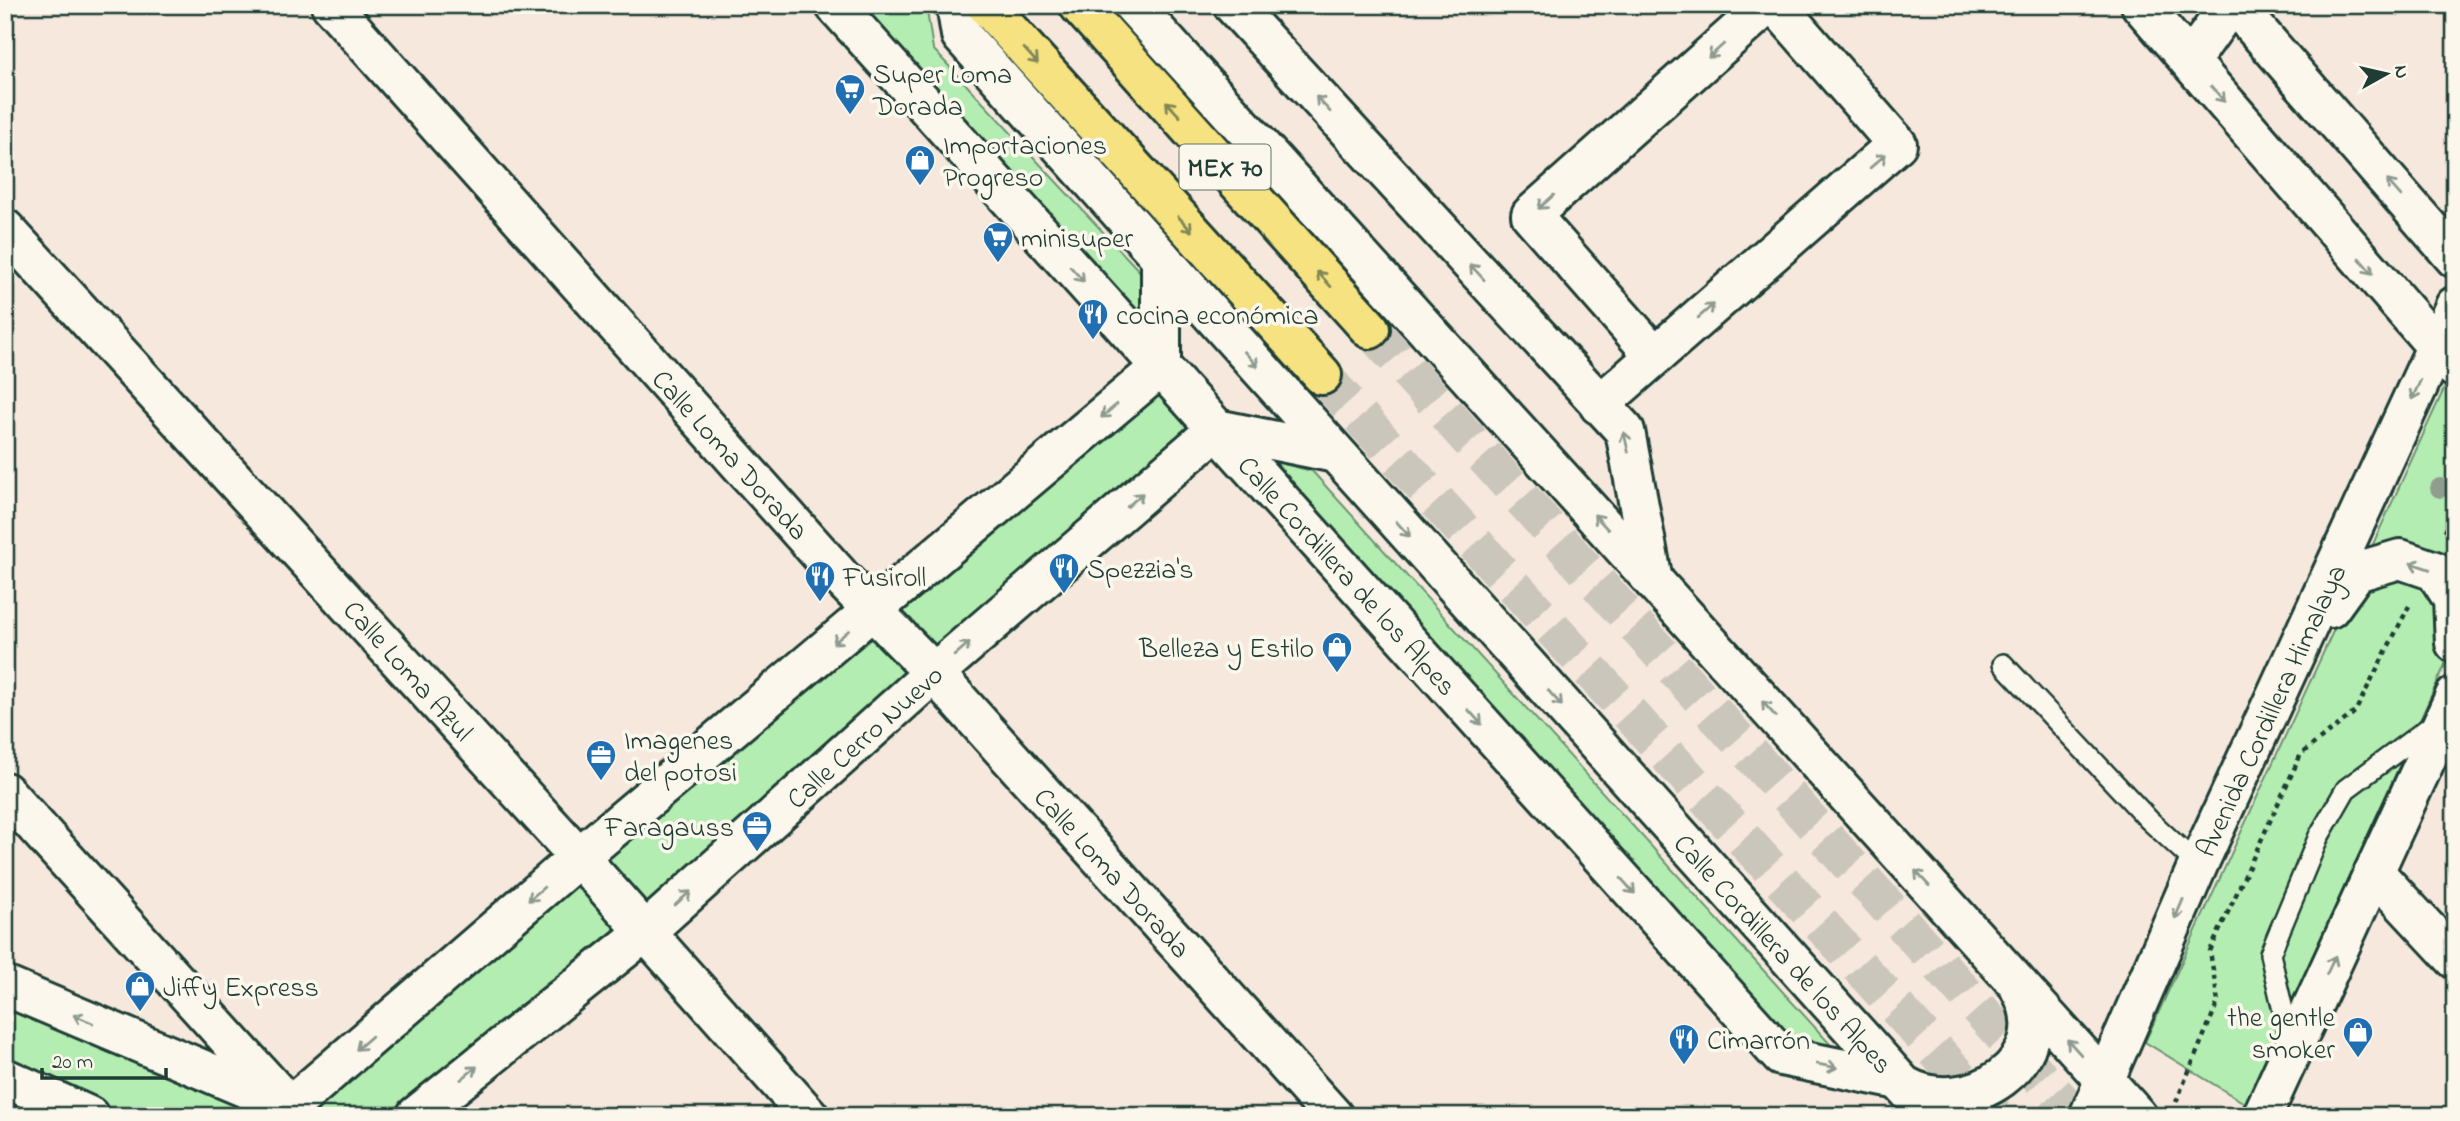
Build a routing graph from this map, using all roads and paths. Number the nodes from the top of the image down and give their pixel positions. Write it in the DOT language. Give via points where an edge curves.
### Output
graph roads {
  1 [pos="331,5"];
  2 [pos="835,5"];
  3 [pos="956,5"];
  4 [pos="986,5"];
  5 [pos="1079,5"];
  6 [pos="1133,5"];
  7 [pos="1767,5"];
  8 [pos="1776,5"];
  9 [pos="2141,5"];
  10 [pos="2230,5"];
  11 [pos="2235,5"];
  12 [pos="1244,9"];
  13 [pos="2190,61"];
  14 [pos="5,229"];
  15 [pos="1161,258"];
  16 [pos="2455,258"];
  17 [pos="2455,306"];
  18 [pos="1370,329"];
  19 [pos="1655,356"];
  20 [pos="2445,358"];
  21 [pos="1161,367"];
  22 [pos="1322,376"];
  23 [pos="1599,404"];
  24 [pos="1217,429"];
  25 [pos="1335,453"];
  26 [pos="1653,581"];
  27 [pos="871,611"];
  28 [pos="2455,643"];
  29 [pos="2003,664"];
  30 [pos="2291,664"];
  31 [pos="934,673"];
  32 [pos="2450,706"];
  33 [pos="5,792"];
  34 [pos="579,857"];
  35 [pos="2198,865"];
  36 [pos="2374,872"];
  37 [pos="644,933"];
  38 [pos="2455,959"];
  39 [pos="2018,985"];
  40 [pos="5,986"];
  41 [pos="2292,1050"];
  42 [pos="5,1078"];
  43 [pos="1899,1080"];
  44 [pos="2106,1081"];
  45 [pos="290,1113"];
  46 [pos="89,1116"];
  47 [pos="416,1116"];
  48 [pos="808,1116"];
  49 [pos="1333,1116"];
  50 [pos="1931,1116"];
  51 [pos="2089,1116"];
  52 [pos="2137,1116"];
  53 [pos="2262,1116"];
  1 -- 27 [label="street, Calle Loma Dorada"];
  2 -- 21 [label="street, Calle Cordillera de los Alpes, one-way"];
  3 -- 15 [label="street, Calle Cordillera de los Alpes" via="961,35"];
  4 -- 22 [label="highway, MEX 70, one-way"];
  18 -- 5 [label="highway, MEX 70, one-way"];
  26 -- 6 [label="street, one-way"];
  7 -- 19 [label="street, one-way" via="1531,215"];
  19 -- 8 [label="street, one-way" via="1898,144"];
  9 -- 13 [label="street"];
  10 -- 13 [label="street"];
  16 -- 11 [label="street, one-way"];
  23 -- 12 [label="street, one-way"];
  13 -- 20 [label="street, one-way"];
  14 -- 34 [label="street, Calle Loma Azul"];
  15 -- 21 [label="street"];
  15 -- 25 [label="street, Calle Cordillera de los Alpes, one-way"];
  17 -- 20 [label="street, Avenida Cordillera Himalaya"];
  19 -- 23 [label="street"];
  20 -- 30 [label="street, Avenida Cordillera Himalaya, one-way"];
  21 -- 24 [label="street, Calle Cordillera de los Alpes"];
  21 -- 27 [label="street, one-way"];
  26 -- 23 [label="street, one-way" via="1625,431"];
  24 -- 25 [label="street"];
  31 -- 24 [label="street, Calle Cerro Nuevo, one-way"];
  24 -- 43 [label="street, Calle Cordillera de los Alpes, one-way" via="1781,1056"];
  25 -- 43 [label="street, Calle Cordillera de los Alpes, one-way"];
  39 -- 26 [label="street, one-way"];
  27 -- 31 [label="street, Calle Loma Dorada"];
  27 -- 34 [label="street, one-way"];
  28 -- 30 [label="street, one-way" via="2453,599 2435,571 2400,559 2356,572"];
  29 -- 35 [label="lane" via="2149,820"];
  30 -- 35 [label="street, Avenida Cordillera Himalaya"];
  37 -- 31 [label="street, Calle Cerro Nuevo, one-way"];
  31 -- 49 [label="street, Calle Loma Dorada"];
  32 -- 36 [label="street"];
  32 -- 41 [label="lane" via="2346,789 2319,836 2270,954"];
  33 -- 45 [label="street"];
  34 -- 37 [label="street, Calle Loma Azul"];
  34 -- 45 [label="street, one-way"];
  35 -- 44 [label="street, Avenida Cordillera Himalaya, one-way"];
  36 -- 38 [label="street"];
  41 -- 36 [label="street, one-way"];
  47 -- 37 [label="street, Calle Cerro Nuevo, one-way"];
  37 -- 48 [label="street, Calle Loma Azul"];
  39 -- 43 [label="street" via="2026,999 2030,1036 2023,1060 1998,1089 1981,1099 1937,1102 1914,1093"];
  44 -- 39 [label="street, one-way"];
  45 -- 40 [label="street, one-way"];
  41 -- 53 [label="street"];
  42 -- 46 [label="street"];
  43 -- 50 [label="street, Calle Cordillera de los Alpes"];
  44 -- 51 [label="street, Avenida Cordillera Himalaya"];
  44 -- 52 [label="street"];
}
